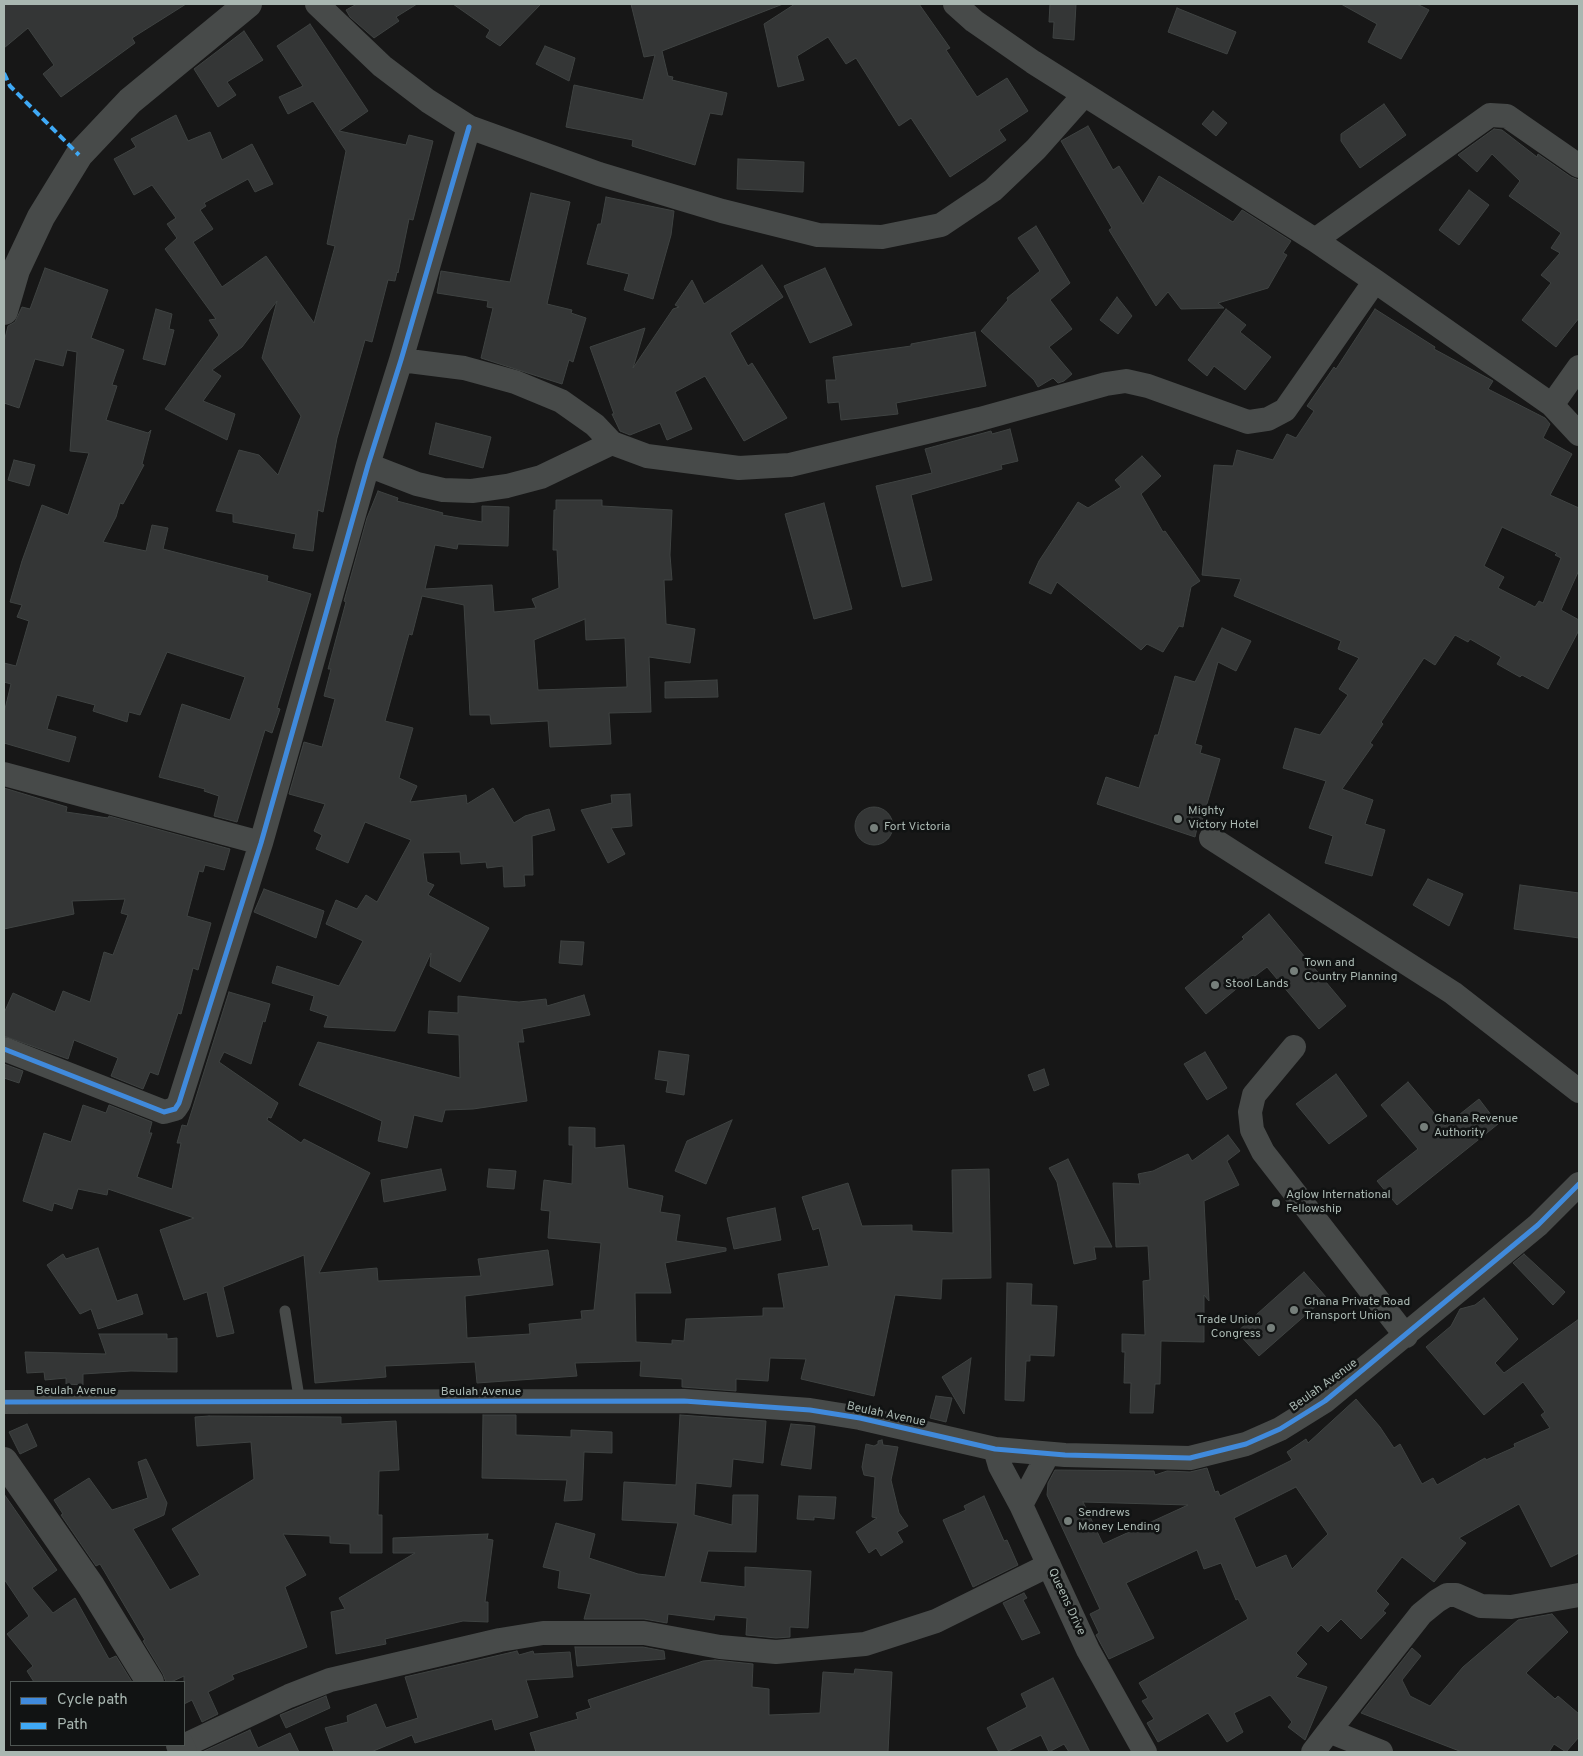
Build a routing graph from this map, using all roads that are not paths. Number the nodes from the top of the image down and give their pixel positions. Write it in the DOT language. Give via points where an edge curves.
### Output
graph roads {
  1 [pos="248,4"];
  2 [pos="317,4"];
  3 [pos="955,4"];
  4 [pos="1084,94"];
  5 [pos="469,127"];
  6 [pos="1579,166"];
  7 [pos="1315,240"];
  8 [pos="10,268"];
  9 [pos="1375,281"];
  10 [pos="4,311"];
  11 [pos="401,360"];
  12 [pos="1579,366"];
  13 [pos="1552,405"];
  14 [pos="1579,434"];
  15 [pos="612,444"];
  16 [pos="368,465"];
  17 [pos="4,774"];
  18 [pos="1211,838"];
  19 [pos="261,843"];
  20 [pos="1294,1047"];
  21 [pos="4,1049"];
  22 [pos="1579,1090"];
  23 [pos="1579,1184"];
  24 [pos="285,1311"];
  25 [pos="1406,1336"];
  26 [pos="4,1402"];
  27 [pos="300,1403"];
  28 [pos="995,1449"];
  29 [pos="1048,1454"];
  30 [pos="4,1462"];
  31 [pos="1022,1505"];
  32 [pos="1049,1565"];
  33 [pos="1579,1594"];
  34 [pos="149,1681"];
  35 [pos="1329,1731"];
  36 [pos="181,1748"];
  37 [pos="1145,1752"];
  38 [pos="1313,1752"];
  39 [pos="1381,1752"];
  1 -- 8 [label="street" via="130,101 79,155"];
  2 -- 5 [label="street" via="382,66"];
  3 -- 4 [label="street" via="974,21"];
  4 -- 5 [label="street" via="1036,149 993,190 941,225 882,237 818,235 722,211 599,174"];
  4 -- 7 [label="street"];
  5 -- 11 [label="street"];
  6 -- 7 [label="street" via="1507,116 1490,115"];
  7 -- 9 [label="street"];
  8 -- 10 [label="street"];
  9 -- 13 [label="street"];
  9 -- 15 [label="street" via="1285,410 1268,419 1248,422 1126,381 790,465 739,468 695,464 647,456"];
  11 -- 15 [label="street" via="464,368 515,382 561,401 595,425"];
  11 -- 16 [label="street"];
  12 -- 13 [label="street"];
  13 -- 14 [label="street"];
  15 -- 16 [label="street" via="541,477 472,491 434,488"];
  16 -- 19 [label="street"];
  17 -- 19 [label="street"];
  18 -- 22 [label="street" via="1453,993"];
  19 -- 21 [label="street" via="175,1108 164,1112"];
  20 -- 25 [label="street" via="1254,1095 1250,1112 1252,1130 1263,1152"];
  23 -- 25 [label="street, Beulah Avenue" via="1538,1225"];
  24 -- 27 [label="lane"];
  25 -- 29 [label="street, Beulah Avenue" via="1325,1401 1280,1429 1246,1444 1190,1458"];
  26 -- 27 [label="street, Beulah Avenue"];
  27 -- 28 [label="street, Beulah Avenue" via="694,1402 810,1410"];
  28 -- 29 [label="street, Beulah Avenue"];
  28 -- 31 [label="street, Queens Drive" via="1000,1466"];
  29 -- 31 [label="street"];
  30 -- 34 [label="street" via="91,1586"];
  31 -- 32 [label="street, Queens Drive"];
  32 -- 36 [label="street" via="936,1621 865,1644 776,1652 720,1647 644,1633 543,1633 491,1642 330,1680"];
  32 -- 37 [label="street, Queens Drive" via="1088,1650"];
  33 -- 35 [label="street" via="1511,1607 1482,1606 1456,1595 1437,1601 1415,1621"];
  35 -- 38 [label="street"];
  35 -- 39 [label="street"];
}
